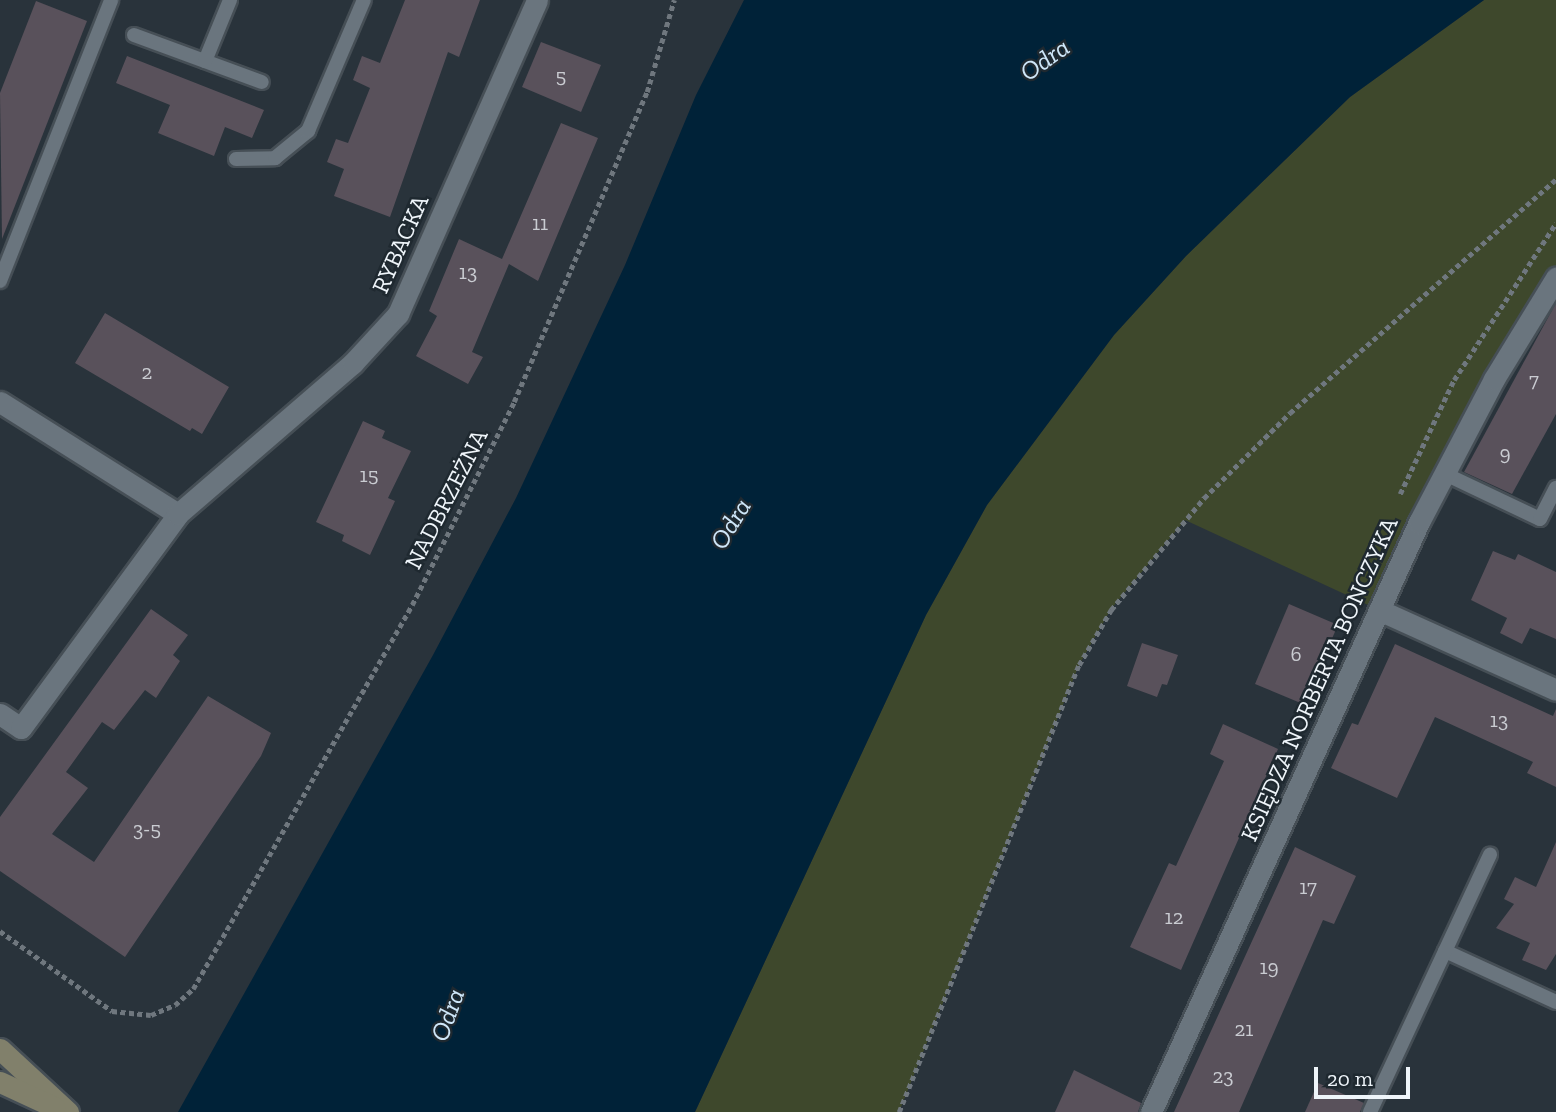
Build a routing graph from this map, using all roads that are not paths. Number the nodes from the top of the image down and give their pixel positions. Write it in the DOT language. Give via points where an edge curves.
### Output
graph roads {
  1 [pos="111,0"];
  2 [pos="230,0"];
  3 [pos="363,0"];
  4 [pos="537,0"];
  5 [pos="134,35"];
  6 [pos="205,61"];
  7 [pos="262,82"];
  8 [pos="236,159"];
  9 [pos="1556,278"];
  10 [pos="0,282"];
  11 [pos="0,402"];
  12 [pos="1443,473"];
  13 [pos="1556,488"];
  14 [pos="178,514"];
  15 [pos="1379,610"];
  16 [pos="1556,690"];
  17 [pos="0,714"];
  18 [pos="1490,855"];
  19 [pos="1445,951"];
  20 [pos="1556,1002"];
  21 [pos="0,1049"];
  22 [pos="0,1082"];
  23 [pos="67,1112"];
  24 [pos="1151,1112"];
  25 [pos="1370,1112"];
  1 -- 10 [label="lane"];
  2 -- 6 [label="lane"];
  3 -- 8 [label="lane" via="309,131 275,158"];
  4 -- 14 [label="street, RYBACKA" via="398,314 353,363"];
  5 -- 6 [label="lane"];
  6 -- 7 [label="lane"];
  9 -- 12 [label="street, KSIĘDZA NORBERTA BONCZYKA" via="1523,327"];
  11 -- 14 [label="street"];
  12 -- 13 [label="lane" via="1539,519"];
  12 -- 15 [label="street, KSIĘDZA NORBERTA BONCZYKA"];
  14 -- 17 [label="street, RYBACKA" via="22,727"];
  15 -- 16 [label="street"];
  15 -- 24 [label="street, KSIĘDZA NORBERTA BONCZYKA"];
  18 -- 19 [label="lane"];
  19 -- 20 [label="lane"];
  19 -- 25 [label="lane"];
  21 -- 23 [label="main road"];
  22 -- 23 [label="main road"];
}
